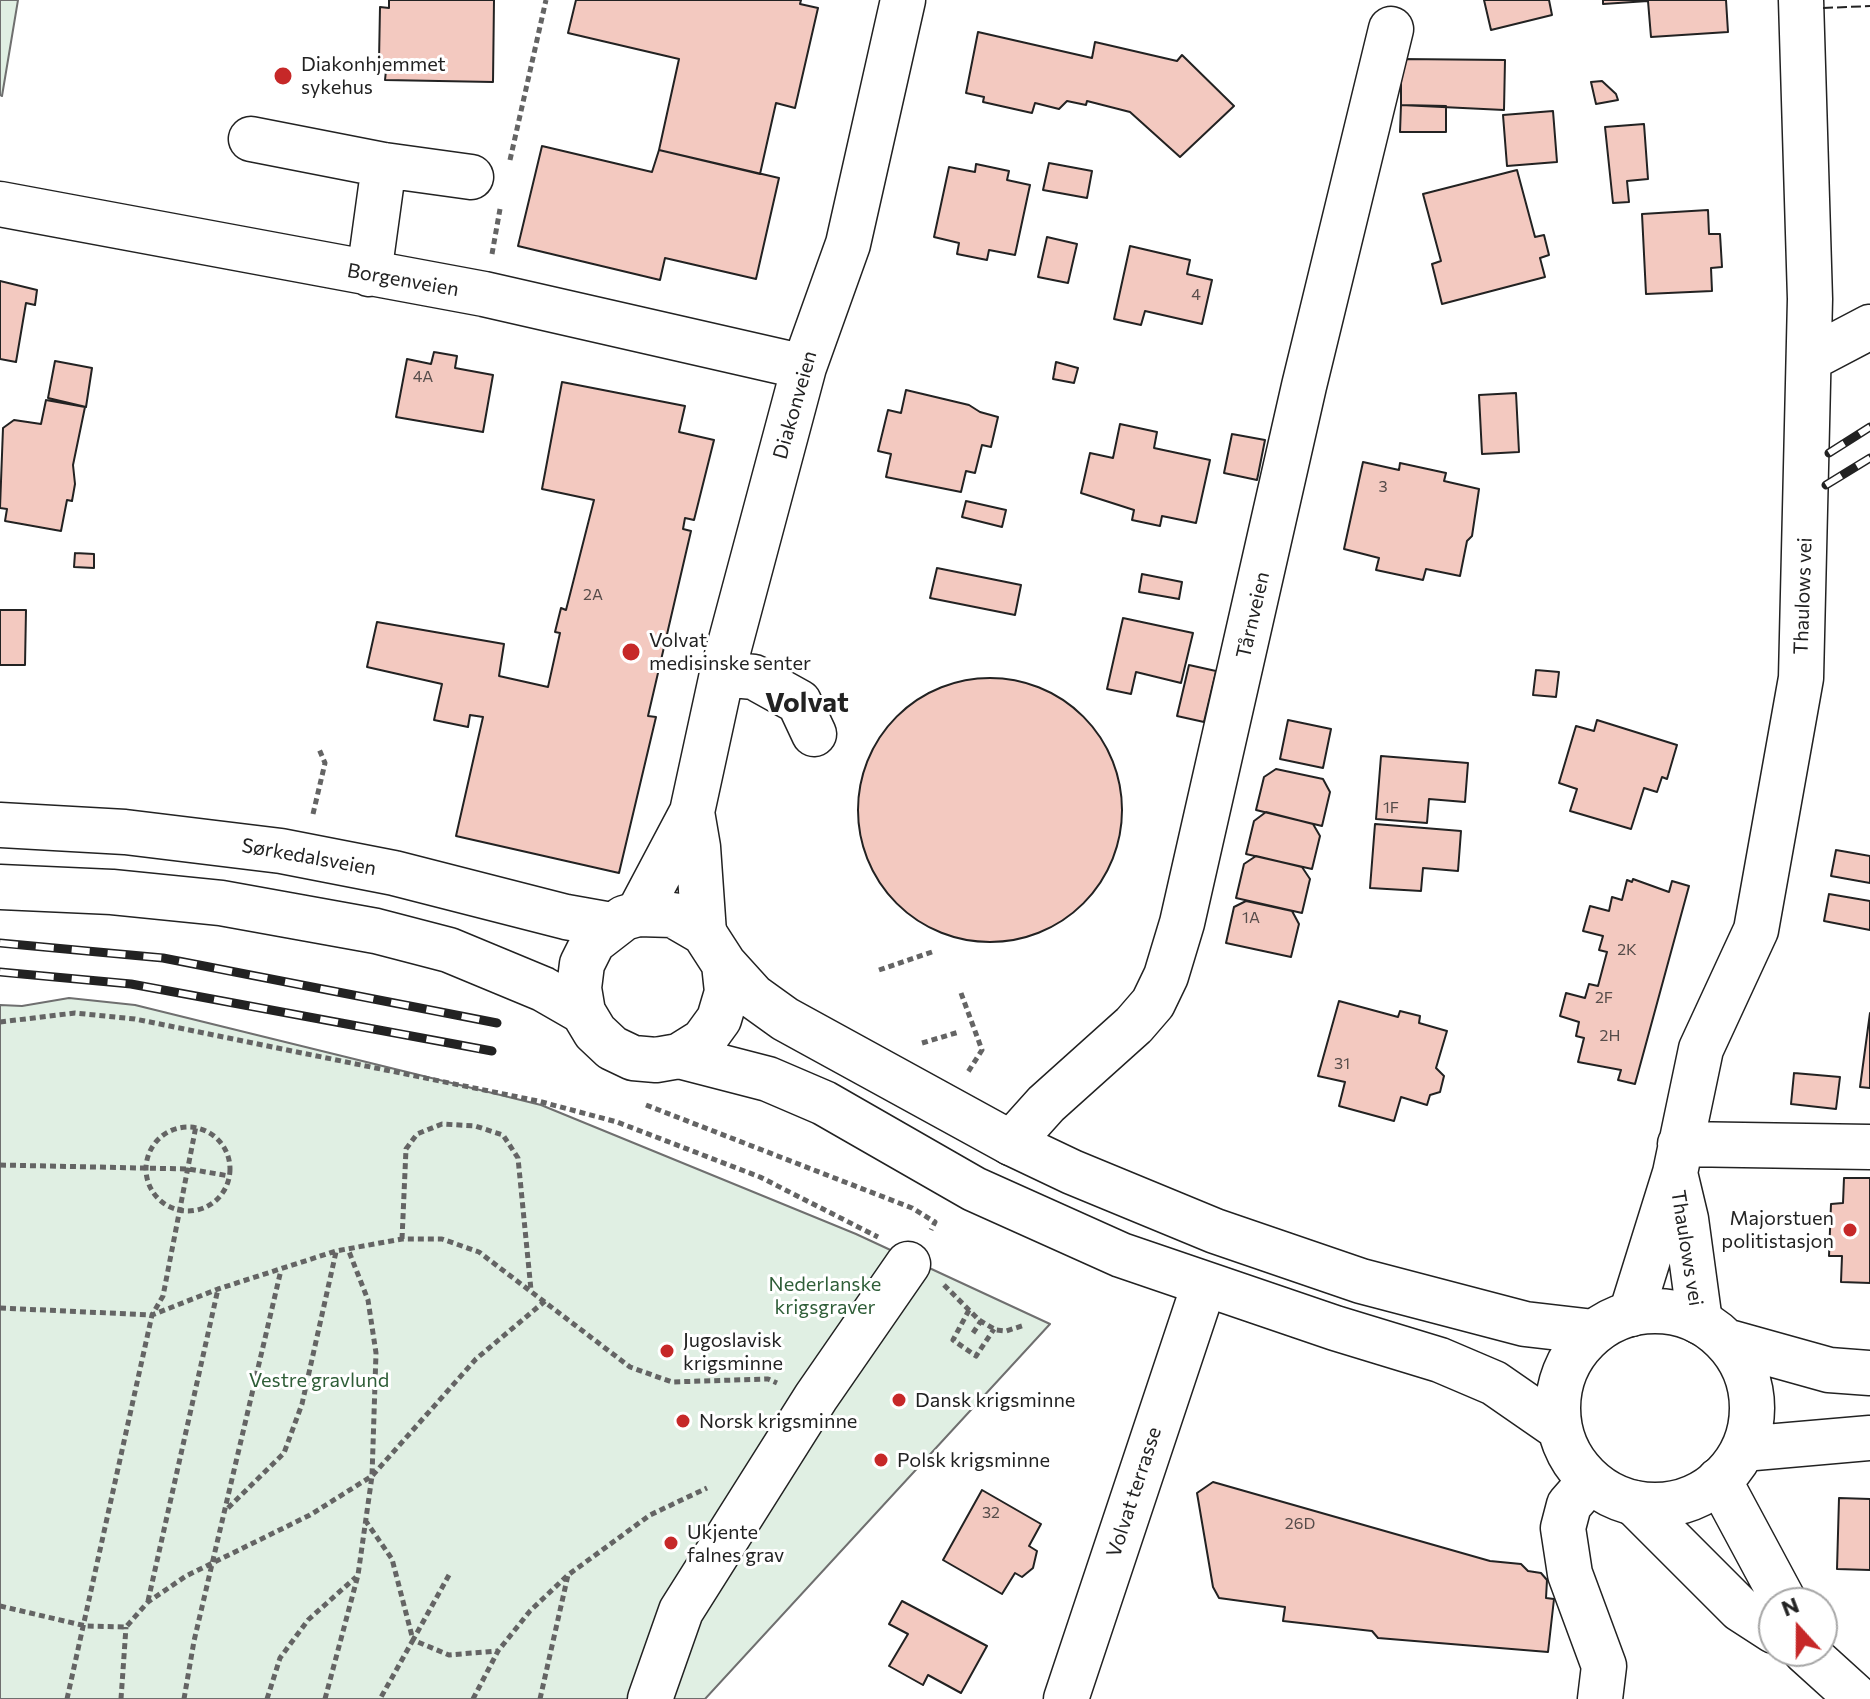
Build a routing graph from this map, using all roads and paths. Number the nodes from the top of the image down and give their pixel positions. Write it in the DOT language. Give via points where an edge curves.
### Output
graph roads {
  1 [pos="546,0"];
  2 [pos="903,0"];
  3 [pos="1801,0"];
  4 [pos="1391,29"];
  5 [pos="251,139"];
  6 [pos="384,165"];
  7 [pos="494,183"];
  8 [pos="0,204"];
  9 [pos="369,274"];
  10 [pos="484,294"];
  11 [pos="1870,327"];
  12 [pos="1809,359"];
  13 [pos="804,367"];
  14 [pos="722,674"];
  15 [pos="814,734"];
  16 [pos="319,749"];
  17 [pos="692,812"];
  18 [pos="310,824"];
  19 [pos="0,825"];
  20 [pos="0,887"];
  21 [pos="624,919"];
  22 [pos="714,948"];
  23 [pos="932,952"];
  24 [pos="879,970"];
  25 [pos="961,993"];
  26 [pos="583,1012"];
  27 [pos="0,1022"];
  28 [pos="959,1032"];
  29 [pos="927,1042"];
  30 [pos="679,1056"];
  31 [pos="965,1078"];
  32 [pos="636,1101"];
  33 [pos="196,1126"];
  34 [pos="1011,1143"];
  35 [pos="1870,1147"];
  36 [pos="1677,1159"];
  37 [pos="0,1165"];
  38 [pos="146,1168"];
  39 [pos="189,1169"];
  40 [pos="229,1176"];
  41 [pos="178,1209"];
  42 [pos="935,1222"];
  43 [pos="402,1239"];
  44 [pos="348,1249"];
  45 [pos="336,1251"];
  46 [pos="910,1260"];
  47 [pos="281,1270"];
  48 [pos="1204,1285"];
  49 [pos="218,1289"];
  50 [pos="531,1290"];
  51 [pos="545,1301"];
  52 [pos="0,1308"];
  53 [pos="969,1310"];
  54 [pos="152,1315"];
  55 [pos="981,1321"];
  56 [pos="1612,1323"];
  57 [pos="1025,1325"];
  58 [pos="994,1328"];
  59 [pos="1712,1332"];
  60 [pos="973,1333"];
  61 [pos="1870,1373"];
  62 [pos="816,1397"];
  63 [pos="1559,1428"];
  64 [pos="1870,1438"];
  65 [pos="1731,1465"];
  66 [pos="372,1476"];
  67 [pos="1590,1481"];
  68 [pos="716,1483"];
  69 [pos="1634,1503"];
  70 [pos="226,1510"];
  71 [pos="365,1520"];
  72 [pos="215,1561"];
  73 [pos="358,1575"];
  74 [pos="449,1575"];
  75 [pos="568,1575"];
  76 [pos="1779,1587"];
  77 [pos="148,1602"];
  78 [pos="0,1606"];
  79 [pos="1758,1621"];
  80 [pos="86,1626"];
  81 [pos="126,1627"];
  82 [pos="413,1640"];
  83 [pos="498,1651"];
  84 [pos="1825,1667"];
  85 [pos="67,1699"];
  86 [pos="121,1699"];
  87 [pos="184,1699"];
  88 [pos="267,1699"];
  89 [pos="325,1699"];
  90 [pos="380,1699"];
  91 [pos="473,1699"];
  92 [pos="540,1699"];
  93 [pos="650,1699"];
  94 [pos="1066,1699"];
  95 [pos="1600,1699"];
  96 [pos="1858,1699"];
  1 -- 7 [label="path"];
  2 -- 13 [label="street, Diakonveien" via="848,244"];
  3 -- 12 [label="street, Thaulows vei"];
  4 -- 34 [label="street, Tårnveien" via="1166,976 1134,1025"];
  5 -- 6 [label="street"];
  6 -- 7 [label="street"];
  6 -- 9 [label="street"];
  7 -- 10 [label="path"];
  8 -- 9 [label="street, Borgenveien"];
  9 -- 10 [label="street, Borgenveien"];
  10 -- 13 [label="street, Borgenveien"];
  11 -- 12 [label="street"];
  12 -- 36 [label="street, Thaulows vei" via="1801,678 1756,930 1701,1049"];
  13 -- 14 [label="street, Diakonveien"];
  14 -- 15 [label="street" via="754,677 799,702"];
  14 -- 17 [label="street, Diakonveien"];
  16 -- 18 [label="path" via="325,763"];
  17 -- 21 [label="street, Diakonveien"];
  17 -- 22 [label="street, Diakonveien"];
  19 -- 21 [label="street, Sørkedalsveien" via="125,832 281,851"];
  20 -- 26 [label="street" via="221,903 376,931 463,955"];
  21 -- 22 [label="street" via="673,915"];
  21 -- 26 [label="street" via="593,942 582,964"];
  22 -- 30 [label="street" via="727,992 719,1019 703,1041"];
  22 -- 34 [label="street" via="753,996 785,1019"];
  23 -- 24 [label="path"];
  25 -- 31 [label="path" via="982,1050"];
  26 -- 30 [label="street" via="612,1048 633,1058"];
  27 -- 46 [label="path" via="75,1013 110,1016 538,1101 617,1122 760,1177"];
  28 -- 29 [label="path"];
  30 -- 48 [label="street" via="768,1079 824,1103 974,1189 1121,1255"];
  32 -- 42 [label="path" via="912,1208"];
  33 -- 38 [label="path" via="162,1136"];
  33 -- 39 [label="path"];
  33 -- 40 [label="path" via="225,1149"];
  34 -- 56 [label="street" via="1215,1231 1361,1281 1525,1324"];
  35 -- 36 [label="street"];
  36 -- 56 [label="street, Thaulows vei"];
  36 -- 59 [label="street, Thaulows vei"];
  37 -- 38 [label="path"];
  38 -- 39 [label="path"];
  38 -- 41 [label="path" via="154,1193"];
  39 -- 40 [label="path"];
  39 -- 41 [label="path"];
  40 -- 41 [label="path" via="214,1201 202,1208"];
  41 -- 54 [label="path" via="163,1296"];
  43 -- 44 [label="path"];
  43 -- 50 [label="path" via="442,1239 479,1252"];
  43 -- 50 [label="path" via="406,1149 417,1134 442,1124 503,1135 518,1158"];
  44 -- 45 [label="path"];
  44 -- 66 [label="path" via="368,1300 376,1353"];
  45 -- 47 [label="path"];
  45 -- 70 [label="path" via="302,1404 284,1453"];
  46 -- 53 [label="path"];
  46 -- 62 [label="street"];
  47 -- 49 [label="path"];
  47 -- 70 [label="path"];
  48 -- 63 [label="street" via="1440,1360 1494,1383"];
  48 -- 94 [label="street, Volvat terrasse"];
  49 -- 54 [label="path"];
  49 -- 77 [label="path"];
  50 -- 51 [label="path"];
  51 -- 62 [label="path" via="630,1367 672,1382 768,1379"];
  51 -- 66 [label="path" via="476,1359"];
  52 -- 54 [label="path"];
  53 -- 55 [label="path"];
  53 -- 58 [label="path" via="953,1340 976,1356"];
  54 -- 80 [label="path"];
  55 -- 58 [label="path"];
  55 -- 60 [label="path"];
  56 -- 59 [label="street" via="1654,1311"];
  56 -- 63 [label="street" via="1570,1359 1559,1392"];
  57 -- 58 [label="path" via="1006,1331"];
  59 -- 61 [label="street" via="1829,1370"];
  59 -- 65 [label="street" via="1742,1365 1750,1392 1751,1421"];
  62 -- 93 [label="street" via="681,1611"];
  63 -- 67 [label="street" via="1570,1457"];
  64 -- 65 [label="street"];
  65 -- 69 [label="street" via="1694,1497"];
  65 -- 76 [label="street"];
  66 -- 71 [label="path"];
  66 -- 72 [label="path" via="310,1515"];
  67 -- 69 [label="street"];
  67 -- 95 [label="street" via="1569,1505 1563,1528 1570,1574 1604,1666"];
  68 -- 75 [label="path" via="650,1515"];
  69 -- 79 [label="street"];
  70 -- 72 [label="path"];
  71 -- 73 [label="path"];
  71 -- 82 [label="path" via="392,1559"];
  72 -- 77 [label="path"];
  72 -- 87 [label="path"];
  73 -- 88 [label="path" via="308,1620 280,1658"];
  73 -- 89 [label="path"];
  74 -- 82 [label="path"];
  75 -- 83 [label="path"];
  75 -- 92 [label="path"];
  77 -- 81 [label="path"];
  78 -- 80 [label="path"];
  80 -- 81 [label="path"];
  80 -- 85 [label="path"];
  81 -- 86 [label="path"];
  82 -- 83 [label="path" via="449,1655"];
  82 -- 90 [label="path"];
  83 -- 91 [label="path"];
  84 -- 96 [label="street"];
}
